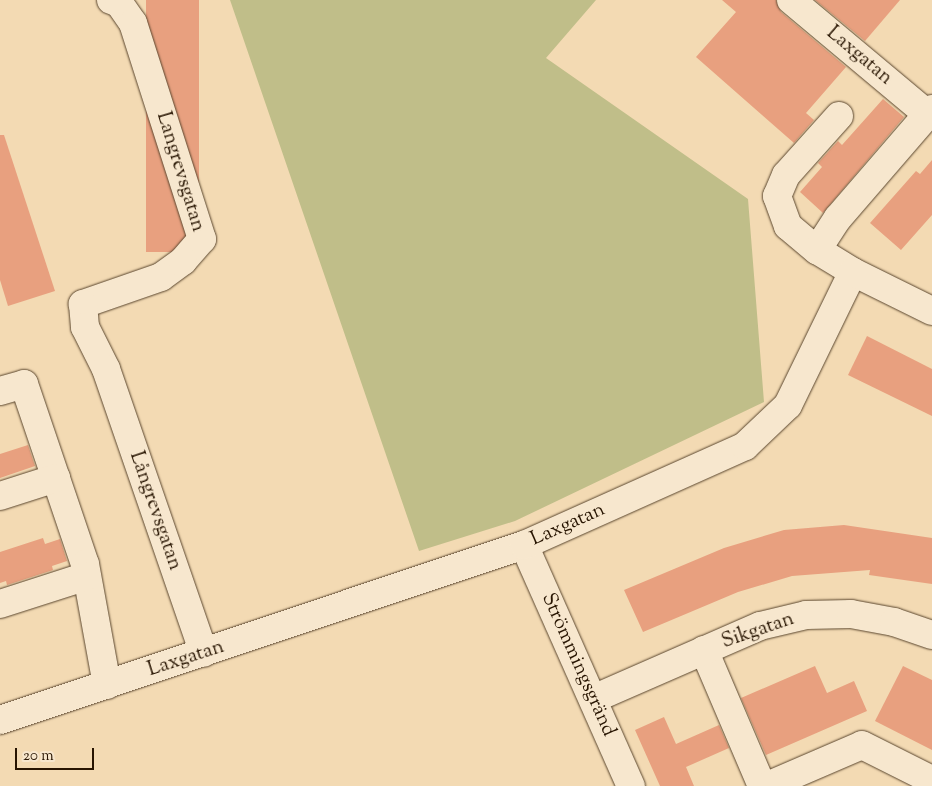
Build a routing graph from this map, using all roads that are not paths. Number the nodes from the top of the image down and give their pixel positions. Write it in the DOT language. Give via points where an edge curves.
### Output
graph roads {
  1 [pos="110,0"];
  2 [pos="791,0"];
  3 [pos="929,111"];
  4 [pos="839,116"];
  5 [pos="817,250"];
  6 [pos="853,272"];
  7 [pos="932,311"];
  8 [pos="106,369"];
  9 [pos="0,391"];
  10 [pos="56,478"];
  11 [pos="0,496"];
  12 [pos="524,545"];
  13 [pos="87,576"];
  14 [pos="0,604"];
  15 [pos="932,635"];
  16 [pos="704,650"];
  17 [pos="204,653"];
  18 [pos="107,685"];
  19 [pos="593,699"];
  20 [pos="0,720"];
  21 [pos="932,780"];
  22 [pos="631,786"];
  23 [pos="762,786"];
  24 [pos="767,786"];
  1 -- 8 [label="street, Langrevsgatan" via="118,3 133,23 202,240 183,261 161,277 83,304 85,327"];
  2 -- 3 [label="street, Laxgatan"];
  3 -- 5 [label="street, Laxgatan" via="838,218"];
  4 -- 5 [label="street" via="786,175 777,196 788,226"];
  5 -- 6 [label="street"];
  6 -- 7 [label="street"];
  6 -- 12 [label="street, Laxgatan" via="788,405 745,446"];
  8 -- 17 [label="street, Långrevsgatan"];
  9 -- 10 [label="street" via="24,384"];
  10 -- 11 [label="street"];
  10 -- 13 [label="street"];
  12 -- 17 [label="street, Laxgatan"];
  12 -- 19 [label="street, Strömmingsgränd"];
  13 -- 14 [label="street"];
  13 -- 18 [label="street"];
  15 -- 16 [label="street, Sikgatan" via="894,622 851,614 806,615 760,626"];
  16 -- 19 [label="street, Sikgatan"];
  16 -- 23 [label="street"];
  17 -- 18 [label="street, Laxgatan"];
  18 -- 20 [label="street, Laxgatan"];
  19 -- 22 [label="street, Strömmingsgränd"];
  21 -- 24 [label="street" via="862,745"];
}
